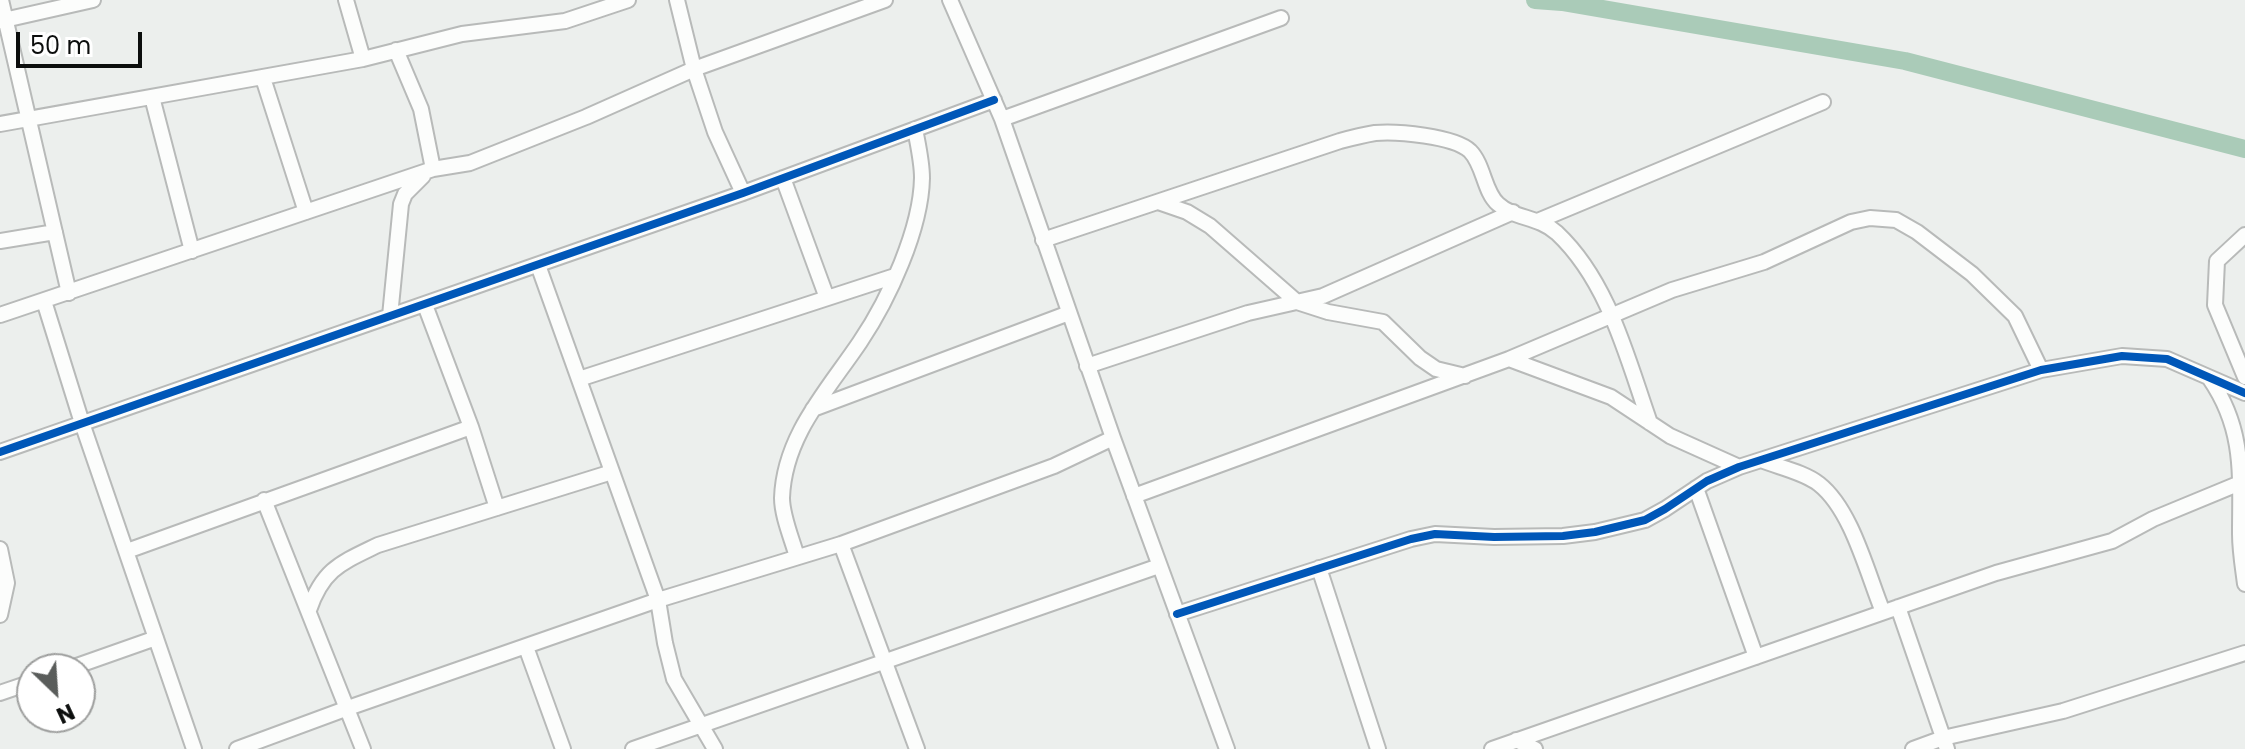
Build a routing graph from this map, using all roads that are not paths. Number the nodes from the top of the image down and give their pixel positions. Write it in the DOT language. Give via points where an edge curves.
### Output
graph roads {
  1 [pos="1,0"];
  2 [pos="93,0"];
  3 [pos="346,0"];
  4 [pos="628,0"];
  5 [pos="677,0"];
  6 [pos="885,0"];
  7 [pos="950,0"];
  8 [pos="1281,18"];
  9 [pos="3,20"];
  10 [pos="396,50"];
  11 [pos="363,59"];
  12 [pos="694,69"];
  13 [pos="263,78"];
  14 [pos="152,97"];
  15 [pos="994,100"];
  16 [pos="1823,102"];
  17 [pos="28,117"];
  18 [pos="1002,119"];
  19 [pos="0,124"];
  20 [pos="915,129"];
  21 [pos="433,169"];
  22 [pos="783,178"];
  23 [pos="743,193"];
  24 [pos="1158,202"];
  25 [pos="306,212"];
  26 [pos="1513,212"];
  27 [pos="1540,220"];
  28 [pos="55,232"];
  29 [pos="2245,235"];
  30 [pos="1043,240"];
  31 [pos="0,241"];
  32 [pos="192,251"];
  33 [pos="538,265"];
  34 [pos="895,276"];
  35 [pos="69,293"];
  36 [pos="827,298"];
  37 [pos="44,301"];
  38 [pos="1297,302"];
  39 [pos="425,305"];
  40 [pos="1069,313"];
  41 [pos="1611,314"];
  42 [pos="0,315"];
  43 [pos="390,316"];
  44 [pos="1509,359"];
  45 [pos="1087,366"];
  46 [pos="2041,370"];
  47 [pos="1465,376"];
  48 [pos="2245,377"];
  49 [pos="2210,378"];
  50 [pos="579,379"];
  51 [pos="2245,393"];
  52 [pos="812,409"];
  53 [pos="82,423"];
  54 [pos="1650,423"];
  55 [pos="471,427"];
  56 [pos="1113,438"];
  57 [pos="0,452"];
  58 [pos="1761,460"];
  59 [pos="1739,467"];
  60 [pos="612,472"];
  61 [pos="2243,482"];
  62 [pos="1696,488"];
  63 [pos="1134,496"];
  64 [pos="264,500"];
  65 [pos="497,508"];
  66 [pos="841,544"];
  67 [pos="0,549"];
  68 [pos="127,551"];
  69 [pos="797,557"];
  70 [pos="1159,566"];
  71 [pos="1319,568"];
  72 [pos="4,584"];
  73 [pos="2245,584"];
  74 [pos="658,600"];
  75 [pos="1890,609"];
  76 [pos="309,610"];
  77 [pos="1177,614"];
  78 [pos="0,615"];
  79 [pos="156,638"];
  80 [pos="526,647"];
  81 [pos="2245,653"];
  82 [pos="1756,657"];
  83 [pos="96,659"];
  84 [pos="885,660"];
  85 [pos="348,708"];
  86 [pos="702,725"];
  87 [pos="1516,740"];
  88 [pos="1945,744"];
  89 [pos="194,749"];
  90 [pos="237,749"];
  91 [pos="363,749"];
  92 [pos="563,749"];
  93 [pos="633,749"];
  94 [pos="715,749"];
  95 [pos="917,749"];
  96 [pos="1227,749"];
  97 [pos="1378,749"];
  98 [pos="1492,749"];
  99 [pos="1535,749"];
  100 [pos="1913,749"];
  1 -- 9 [label="street"];
  2 -- 9 [label="street"];
  3 -- 11 [label="street"];
  4 -- 10 [label="street" via="565,21 462,34"];
  5 -- 12 [label="street"];
  6 -- 12 [label="street"];
  7 -- 15 [label="street"];
  8 -- 18 [label="street"];
  9 -- 17 [label="street"];
  10 -- 11 [label="street"];
  10 -- 21 [label="street" via="421,109"];
  11 -- 13 [label="street"];
  12 -- 21 [label="street" via="470,163"];
  12 -- 23 [label="street"];
  13 -- 14 [label="street"];
  13 -- 25 [label="street"];
  14 -- 17 [label="street"];
  14 -- 32 [label="street"];
  15 -- 18 [label="street"];
  15 -- 20 [label="street"];
  16 -- 27 [label="street"];
  17 -- 19 [label="street"];
  17 -- 28 [label="street"];
  18 -- 30 [label="street"];
  20 -- 22 [label="street"];
  20 -- 34 [label="street" via="922,177 916,227"];
  21 -- 25 [label="street"];
  21 -- 43 [label="street" via="412,185 401,204"];
  22 -- 23 [label="street"];
  22 -- 36 [label="street"];
  23 -- 33 [label="street"];
  24 -- 26 [label="street" via="1305,150 1378,133 1452,141 1469,151 1496,203"];
  24 -- 30 [label="street"];
  24 -- 38 [label="street" via="1210,226"];
  25 -- 32 [label="street"];
  26 -- 27 [label="street"];
  26 -- 38 [label="street" via="1354,284"];
  27 -- 41 [label="street" via="1577,256"];
  28 -- 31 [label="street"];
  28 -- 35 [label="street"];
  29 -- 48 [label="street" via="2217,261 2215,305"];
  30 -- 40 [label="street"];
  32 -- 35 [label="street"];
  33 -- 39 [label="street"];
  33 -- 50 [label="street"];
  34 -- 36 [label="street"];
  34 -- 52 [label="street" via="862,339"];
  35 -- 37 [label="street"];
  36 -- 50 [label="street"];
  37 -- 42 [label="street"];
  37 -- 53 [label="street"];
  38 -- 45 [label="street"];
  38 -- 47 [label="street" via="1383,322 1428,364"];
  39 -- 43 [label="street"];
  39 -- 55 [label="street"];
  40 -- 45 [label="street"];
  40 -- 52 [label="street"];
  41 -- 44 [label="street"];
  41 -- 46 [label="street" via="1764,262 1851,222 1896,220 1972,274 2015,316"];
  41 -- 54 [label="street"];
  43 -- 53 [label="street"];
  44 -- 47 [label="street"];
  44 -- 54 [label="street" via="1611,397"];
  45 -- 56 [label="street"];
  46 -- 49 [label="street" via="2141,356 2167,359"];
  46 -- 58 [label="street"];
  47 -- 63 [label="street"];
  49 -- 51 [label="street"];
  49 -- 61 [label="street" via="2232,423"];
  50 -- 60 [label="street"];
  52 -- 69 [label="street" via="788,461 782,500"];
  53 -- 57 [label="street"];
  53 -- 68 [label="street"];
  54 -- 59 [label="street"];
  55 -- 64 [label="street"];
  55 -- 65 [label="street"];
  56 -- 63 [label="street"];
  56 -- 66 [label="street" via="1054,466"];
  58 -- 59 [label="street"];
  58 -- 75 [label="street" via="1816,482 1830,495"];
  59 -- 62 [label="street"];
  60 -- 65 [label="street"];
  60 -- 74 [label="street"];
  61 -- 73 [label="street" via="2240,538"];
  61 -- 75 [label="street" via="2112,541"];
  62 -- 71 [label="street" via="1645,520 1595,532 1435,534"];
  62 -- 82 [label="street"];
  63 -- 70 [label="street"];
  64 -- 68 [label="street"];
  64 -- 76 [label="street"];
  65 -- 76 [label="street" via="378,545 342,562 317,586"];
  66 -- 69 [label="street"];
  66 -- 84 [label="street"];
  67 -- 72 [label="street"];
  68 -- 79 [label="street"];
  69 -- 74 [label="street"];
  70 -- 77 [label="street"];
  70 -- 84 [label="street"];
  71 -- 77 [label="street"];
  71 -- 97 [label="street"];
  72 -- 78 [label="street"];
  74 -- 80 [label="street"];
  74 -- 86 [label="street" via="674,679"];
  75 -- 82 [label="street"];
  75 -- 88 [label="street"];
  76 -- 85 [label="street"];
  77 -- 96 [label="street"];
  79 -- 83 [label="street"];
  79 -- 89 [label="street"];
  80 -- 85 [label="street"];
  80 -- 92 [label="street"];
  81 -- 88 [label="street"];
  82 -- 87 [label="street"];
  84 -- 86 [label="street"];
  84 -- 95 [label="street"];
  85 -- 90 [label="street"];
  85 -- 91 [label="street"];
  86 -- 93 [label="street"];
  86 -- 94 [label="street"];
  87 -- 98 [label="street"];
  87 -- 99 [label="street"];
  88 -- 100 [label="street"];
}
